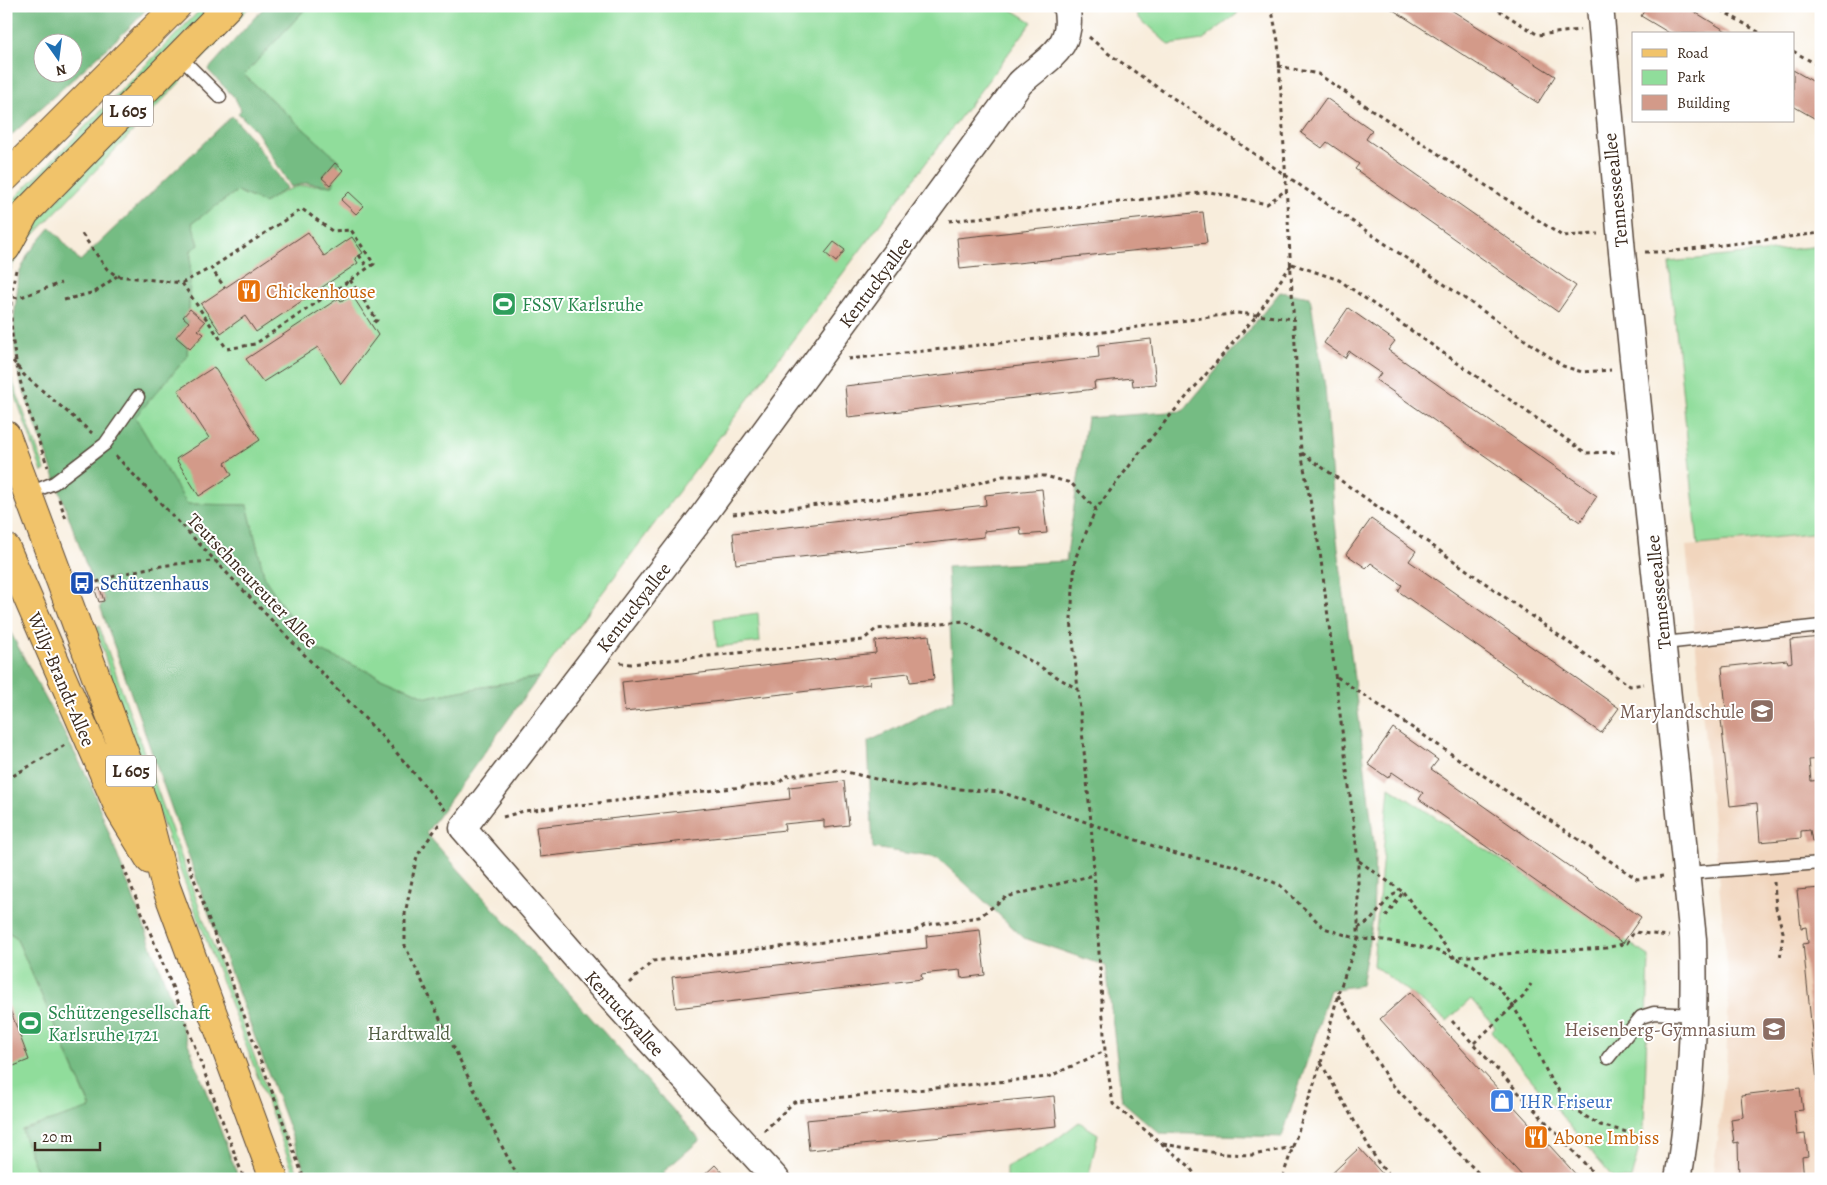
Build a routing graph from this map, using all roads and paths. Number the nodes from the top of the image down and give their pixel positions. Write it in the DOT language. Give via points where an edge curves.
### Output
graph roads {
  1 [pos="177,6"];
  2 [pos="228,6"];
  3 [pos="1271,6"];
  4 [pos="1492,6"];
  5 [pos="1714,6"];
  6 [pos="1067,11"];
  7 [pos="1601,17"];
  8 [pos="1759,32"];
  9 [pos="1794,52"];
  10 [pos="180,57"];
  11 [pos="1278,66"];
  12 [pos="1821,67"];
  13 [pos="220,97"];
  14 [pos="6,177"];
  15 [pos="1285,177"];
  16 [pos="1286,190"];
  17 [pos="918,224"];
  18 [pos="1821,233"];
  19 [pos="82,234"];
  20 [pos="1621,242"];
  21 [pos="6,248"];
  22 [pos="360,255"];
  23 [pos="1292,264"];
  24 [pos="211,268"];
  25 [pos="368,268"];
  26 [pos="117,276"];
  27 [pos="350,280"];
  28 [pos="61,283"];
  29 [pos="182,283"];
  30 [pos="225,288"];
  31 [pos="8,296"];
  32 [pos="64,300"];
  33 [pos="1257,315"];
  34 [pos="1294,320"];
  35 [pos="371,325"];
  36 [pos="13,360"];
  37 [pos="816,362"];
  38 [pos="1634,367"];
  39 [pos="138,397"];
  40 [pos="6,435"];
  41 [pos="105,444"];
  42 [pos="1644,450"];
  43 [pos="1301,452"];
  44 [pos="54,484"];
  45 [pos="27,494"];
  46 [pos="1096,509"];
  47 [pos="702,517"];
  48 [pos="66,521"];
  49 [pos="6,548"];
  50 [pos="216,561"];
  51 [pos="86,576"];
  52 [pos="89,586"];
  53 [pos="92,593"];
  54 [pos="1821,626"];
  55 [pos="1664,643"];
  56 [pos="592,660"];
  57 [pos="1336,676"];
  58 [pos="1667,682"];
  59 [pos="1077,690"];
  60 [pos="85,734"];
  61 [pos="6,780"];
  62 [pos="498,818"];
  63 [pos="455,820"];
  64 [pos="1091,822"];
  65 [pos="182,848"];
  66 [pos="120,858"];
  67 [pos="1358,860"];
  68 [pos="1821,863"];
  69 [pos="1773,867"];
  70 [pos="1688,873"];
  71 [pos="1094,875"];
  72 [pos="166,888"];
  73 [pos="1402,894"];
  74 [pos="1386,916"];
  75 [pos="1358,928"];
  76 [pos="1358,939"];
  77 [pos="1694,939"];
  78 [pos="1454,957"];
  79 [pos="1780,960"];
  80 [pos="1531,984"];
  81 [pos="1338,994"];
  82 [pos="612,999"];
  83 [pos="1513,1006"];
  84 [pos="1695,1015"];
  85 [pos="1452,1021"];
  86 [pos="1474,1043"];
  87 [pos="1105,1051"];
  88 [pos="1608,1058"];
  89 [pos="1321,1063"];
  90 [pos="1685,1142"];
  91 [pos="1162,1144"];
  92 [pos="1293,1146"];
  93 [pos="747,1147"];
  94 [pos="244,1179"];
  95 [pos="274,1179"];
  96 [pos="304,1179"];
  97 [pos="519,1179"];
  98 [pos="776,1179"];
  99 [pos="1198,1179"];
  100 [pos="1282,1179"];
  101 [pos="1393,1179"];
  102 [pos="1484,1179"];
  103 [pos="1599,1179"];
  104 [pos="1678,1179"];
  1 -- 14 [label="main road, L 605"];
  2 -- 10 [label="main road, L 605"];
  3 -- 11 [label="path" via="1278,41"];
  4 -- 7 [label="path" via="1538,35"];
  5 -- 8 [label="path"];
  6 -- 15 [label="path" via="1096,44"];
  6 -- 17 [label="street, Kentuckyallee" via="1068,34 1059,51 1020,83"];
  7 -- 20 [label="street, Tennesseeallee"];
  9 -- 12 [label="path"];
  10 -- 13 [label="lane"];
  10 -- 21 [label="main road, L 605" via="25,213"];
  11 -- 15 [label="path"];
  11 -- 20 [label="path" via="1318,74 1562,236"];
  15 -- 16 [label="path"];
  15 -- 38 [label="path" via="1563,366 1582,372"];
  16 -- 17 [label="path" via="1267,204 1210,192"];
  16 -- 23 [label="path"];
  17 -- 37 [label="street, Kentuckyallee"];
  18 -- 20 [label="path" via="1666,252"];
  19 -- 26 [label="path" via="107,269"];
  20 -- 38 [label="street, Tennesseeallee"];
  22 -- 25 [label="path"];
  23 -- 33 [label="path"];
  23 -- 34 [label="path"];
  23 -- 42 [label="path" via="1339,280 1586,453"];
  24 -- 25 [label="path" via="302,208 332,231 351,230 374,264"];
  24 -- 29 [label="path"];
  24 -- 30 [label="path"];
  25 -- 27 [label="path"];
  26 -- 29 [label="path"];
  26 -- 32 [label="path" via="95,292"];
  27 -- 29 [label="path" via="255,344 227,349"];
  27 -- 35 [label="path" via="377,320"];
  28 -- 31 [label="path" via="18,298"];
  31 -- 36 [label="path"];
  33 -- 34 [label="path"];
  33 -- 37 [label="path" via="1237,313 1103,332"];
  33 -- 46 [label="path" via="1151,438"];
  34 -- 43 [label="path"];
  36 -- 41 [label="path, Teutschneureuter Allee" via="24,375"];
  36 -- 44 [label="path"];
  37 -- 47 [label="street, Kentuckyallee"];
  38 -- 42 [label="street, Tennesseeallee"];
  39 -- 41 [label="lane"];
  40 -- 45 [label="main road, Willy-Brandt-Allee / L 605"];
  41 -- 44 [label="lane"];
  41 -- 50 [label="path, Teutschneureuter Allee"];
  42 -- 55 [label="street, Tennesseeallee"];
  43 -- 57 [label="path" via="1320,552"];
  43 -- 58 [label="path" via="1630,686"];
  44 -- 45 [label="lane"];
  44 -- 48 [label="path"];
  45 -- 72 [label="main road, Willy-Brandt-Allee / L 605" via="145,808"];
  46 -- 47 [label="path" via="1071,483 1046,476 1003,476 951,491"];
  46 -- 59 [label="path" via="1075,559 1071,619"];
  47 -- 56 [label="street, Kentuckyallee"];
  49 -- 60 [label="main road, Willy-Brandt-Allee / L 605"];
  50 -- 52 [label="path" via="172,563 115,575"];
  50 -- 63 [label="path, Teutschneureuter Allee" via="390,744"];
  51 -- 52 [label="path"];
  52 -- 53 [label="path"];
  54 -- 55 [label="lane"];
  55 -- 58 [label="street, Tennesseeallee"];
  56 -- 59 [label="path" via="632,664 862,640 876,629 964,622"];
  56 -- 63 [label="street, Kentuckyallee"];
  57 -- 67 [label="path"];
  57 -- 70 [label="path" via="1637,879"];
  58 -- 70 [label="street, Tennesseeallee"];
  59 -- 64 [label="path"];
  60 -- 61 [label="path"];
  60 -- 72 [label="main road, Willy-Brandt-Allee / L 605" via="120,810"];
  62 -- 64 [label="path" via="524,811 779,783 786,776 838,770 900,785 1001,792"];
  63 -- 82 [label="street, Kentuckyallee"];
  63 -- 97 [label="path" via="417,856 405,914 404,946"];
  64 -- 71 [label="path"];
  64 -- 76 [label="path" via="1176,854 1236,866 1280,886 1324,928"];
  65 -- 96 [label="path"];
  66 -- 94 [label="path" via="176,996"];
  67 -- 73 [label="path"];
  67 -- 75 [label="path"];
  68 -- 69 [label="lane"];
  69 -- 70 [label="lane"];
  69 -- 79 [label="path" via="1776,908 1783,932"];
  70 -- 77 [label="street, Tennesseeallee"];
  71 -- 82 [label="path" via="1006,897 979,917 925,924 913,932 652,961"];
  71 -- 87 [label="path"];
  72 -- 95 [label="main road, Willy-Brandt-Allee / L 605"];
  73 -- 74 [label="path"];
  73 -- 75 [label="path" via="1391,896 1370,921"];
  73 -- 78 [label="path"];
  75 -- 76 [label="path"];
  76 -- 78 [label="path" via="1432,949"];
  76 -- 81 [label="path"];
  77 -- 78 [label="path" via="1634,932 1627,943 1606,948"];
  77 -- 84 [label="street, Tennesseeallee"];
  78 -- 83 [label="path" via="1473,965 1498,987"];
  80 -- 83 [label="path"];
  81 -- 89 [label="path"];
  81 -- 102 [label="path" via="1388,1080"];
  82 -- 93 [label="street, Kentuckyallee"];
  83 -- 86 [label="path"];
  83 -- 90 [label="path" via="1551,1081 1575,1110 1600,1125 1642,1136"];
  84 -- 88 [label="lane" via="1654,1013 1641,1016"];
  84 -- 90 [label="street, Tennesseeallee"];
  85 -- 86 [label="path"];
  86 -- 103 [label="path"];
  87 -- 91 [label="path" via="1113,1104"];
  87 -- 93 [label="path" via="1048,1077 794,1102"];
  89 -- 92 [label="path"];
  89 -- 101 [label="path" via="1379,1164"];
  90 -- 104 [label="street, Tennesseeallee"];
  91 -- 92 [label="path" via="1238,1154"];
  91 -- 99 [label="path" via="1188,1165"];
  92 -- 100 [label="path"];
  93 -- 98 [label="street, Kentuckyallee"];
}
